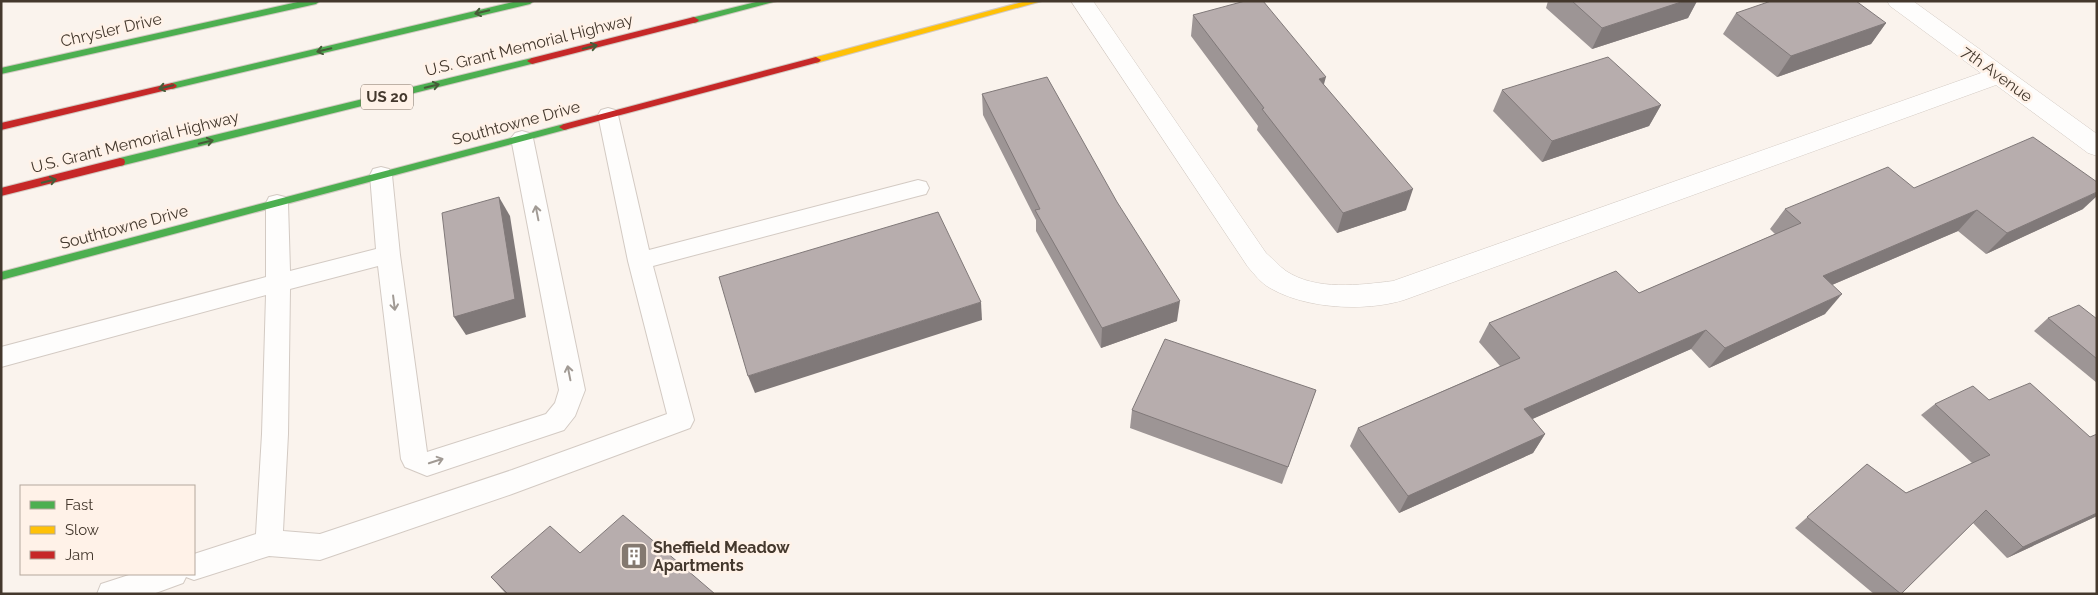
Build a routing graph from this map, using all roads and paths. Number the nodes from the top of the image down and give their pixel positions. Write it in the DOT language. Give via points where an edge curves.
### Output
graph roads {
  1 [pos="316,1"];
  2 [pos="530,1"];
  3 [pos="773,1"];
  4 [pos="1038,1"];
  5 [pos="1082,1"];
  6 [pos="1898,1"];
  7 [pos="1,71"];
  8 [pos="1999,75"];
  9 [pos="608,115"];
  10 [pos="1,127"];
  11 [pos="522,138"];
  12 [pos="2097,147"];
  13 [pos="381,175"];
  14 [pos="918,188"];
  15 [pos="1,192"];
  16 [pos="277,203"];
  17 [pos="388,255"];
  18 [pos="640,261"];
  19 [pos="1,276"];
  20 [pos="278,283"];
  21 [pos="1,357"];
  22 [pos="269,543"];
  23 [pos="195,567"];
  24 [pos="170,575"];
  25 [pos="111,594"];
  1 -- 7 [label="street, Chrysler Drive"];
  2 -- 10 [label="street, one-way"];
  15 -- 3 [label="street, U.S. Grant Memorial Highway / US 20, one-way"];
  4 -- 9 [label="street, Southtowne Drive"];
  5 -- 8 [label="street" via="1257,260 1280,282 1307,292 1333,296 1394,292"];
  6 -- 8 [label="street, 7th Avenue"];
  8 -- 12 [label="street, 7th Avenue"];
  9 -- 11 [label="street, Southtowne Drive"];
  9 -- 18 [label="lane"];
  11 -- 13 [label="street, Southtowne Drive"];
  17 -- 11 [label="lane, one-way" via="414,459 427,464 555,422 566,408 572,390"];
  13 -- 16 [label="street, Southtowne Drive"];
  13 -- 17 [label="lane"];
  14 -- 18 [label="lane"];
  16 -- 19 [label="street, Southtowne Drive"];
  16 -- 20 [label="lane"];
  17 -- 20 [label="lane"];
  18 -- 22 [label="lane" via="681,420 320,547"];
  20 -- 21 [label="lane"];
  20 -- 22 [label="lane"];
  22 -- 23 [label="lane"];
  24 -- 25 [label="lane"];
}
